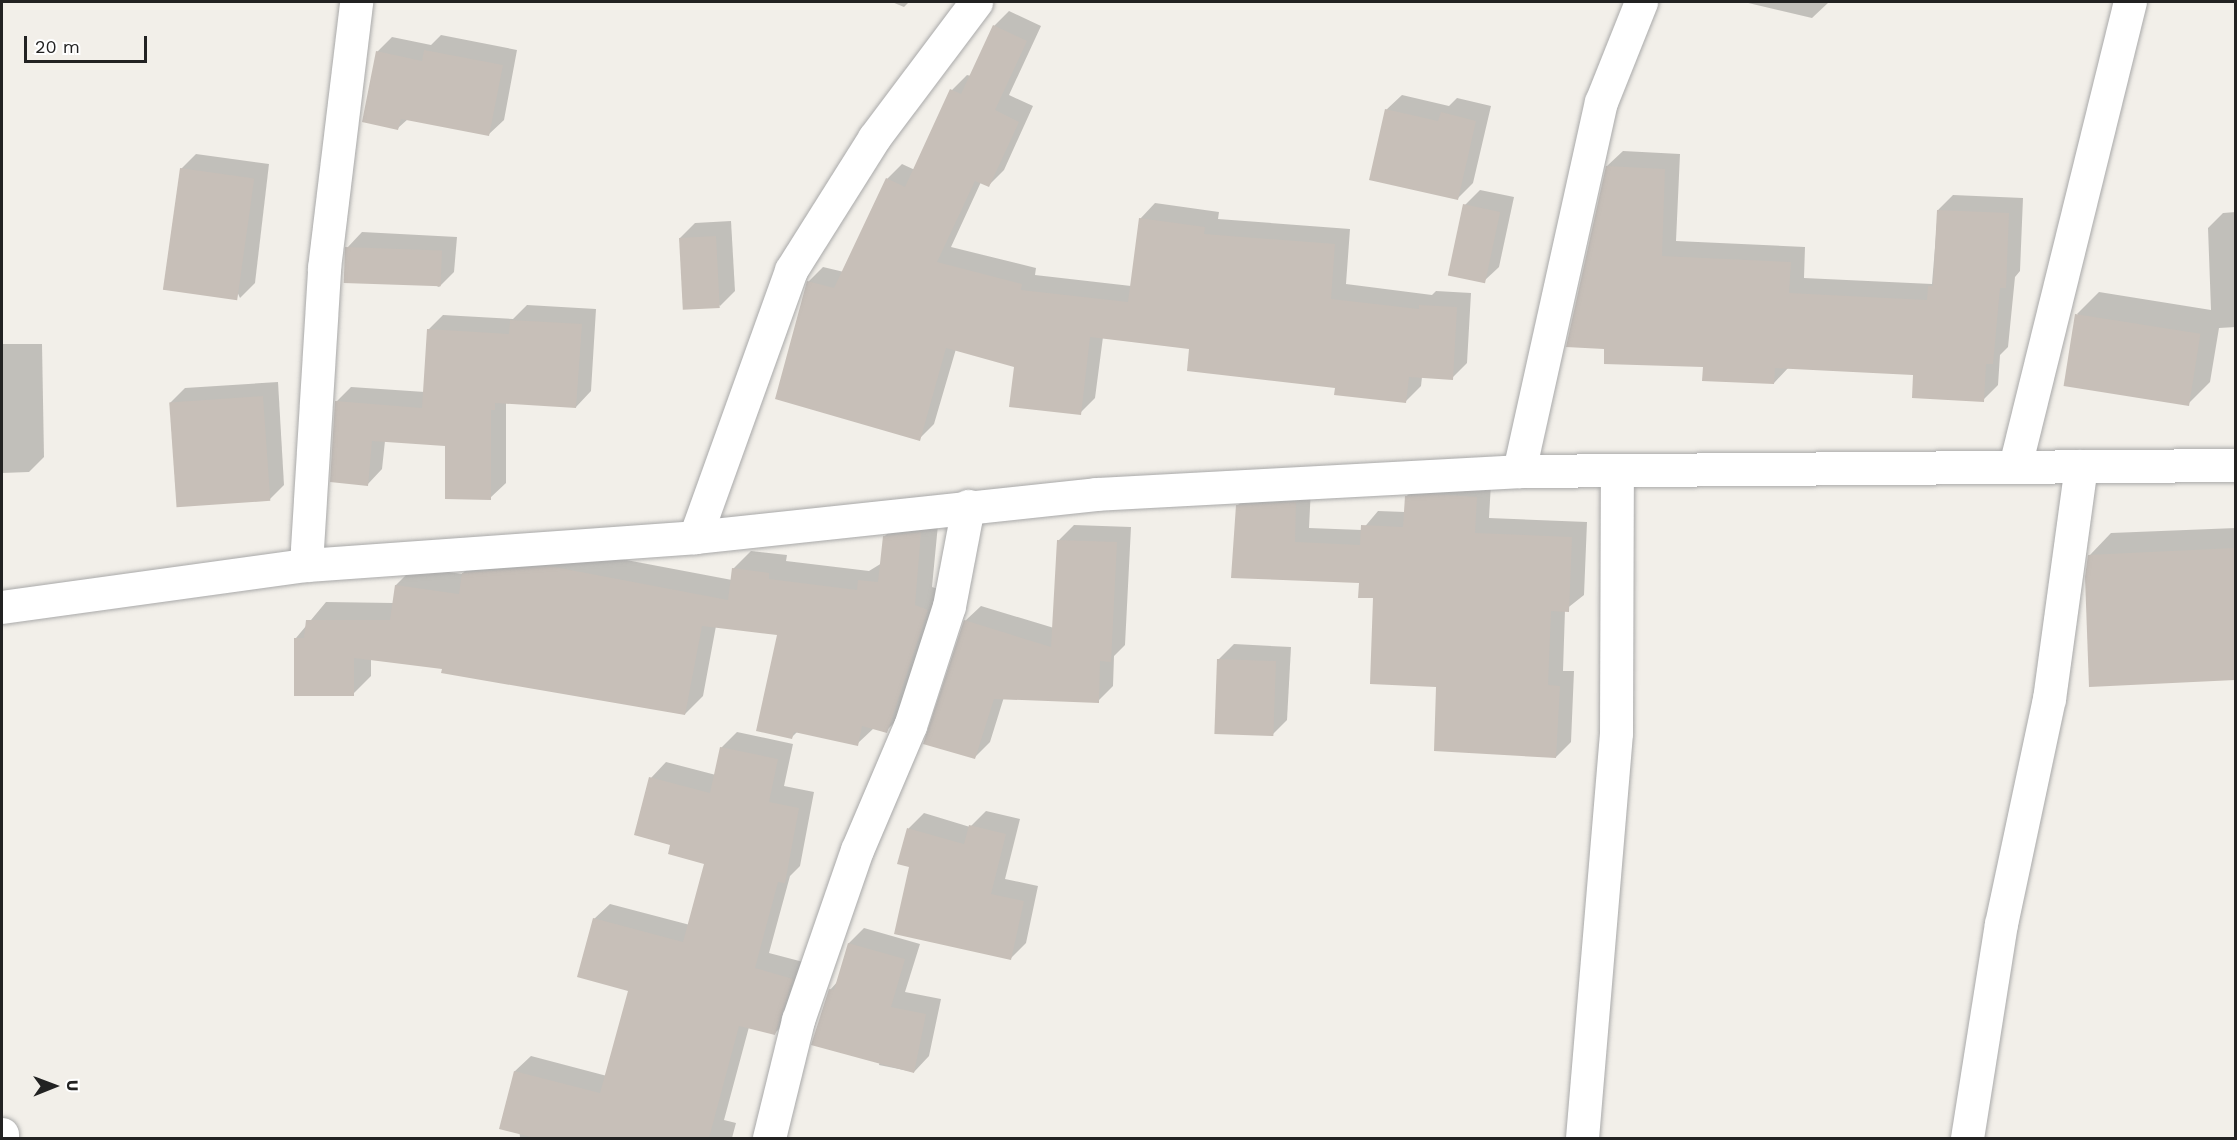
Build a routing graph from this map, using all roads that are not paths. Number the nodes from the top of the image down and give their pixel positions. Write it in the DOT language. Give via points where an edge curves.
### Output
graph roads {
  1 [pos="356,2"];
  2 [pos="976,2"];
  3 [pos="1641,2"];
  4 [pos="2130,2"];
  5 [pos="2235,465"];
  6 [pos="2015,466"];
  7 [pos="2081,466"];
  8 [pos="1519,471"];
  9 [pos="1617,472"];
  10 [pos="968,506"];
  11 [pos="695,537"];
  12 [pos="306,565"];
  13 [pos="2,607"];
  14 [pos="2,1134"];
  15 [pos="2,1138"];
  16 [pos="769,1138"];
  17 [pos="1582,1138"];
  18 [pos="1966,1138"];
  1 -- 12 [label="street" via="324,268"];
  2 -- 11 [label="street" via="874,138 791,270"];
  3 -- 8 [label="street" via="1601,102"];
  4 -- 6 [label="street"];
  5 -- 7 [label="street"];
  6 -- 7 [label="street"];
  6 -- 9 [label="street"];
  7 -- 18 [label="street" via="2049,699 2001,924"];
  8 -- 9 [label="street"];
  8 -- 10 [label="street" via="1119,492"];
  9 -- 17 [label="street" via="1616,733"];
  10 -- 11 [label="street"];
  10 -- 16 [label="street" via="949,606 910,726 857,850 798,1020"];
  11 -- 12 [label="street"];
  12 -- 13 [label="street"];
  14 -- 15 [label="street"];
}
